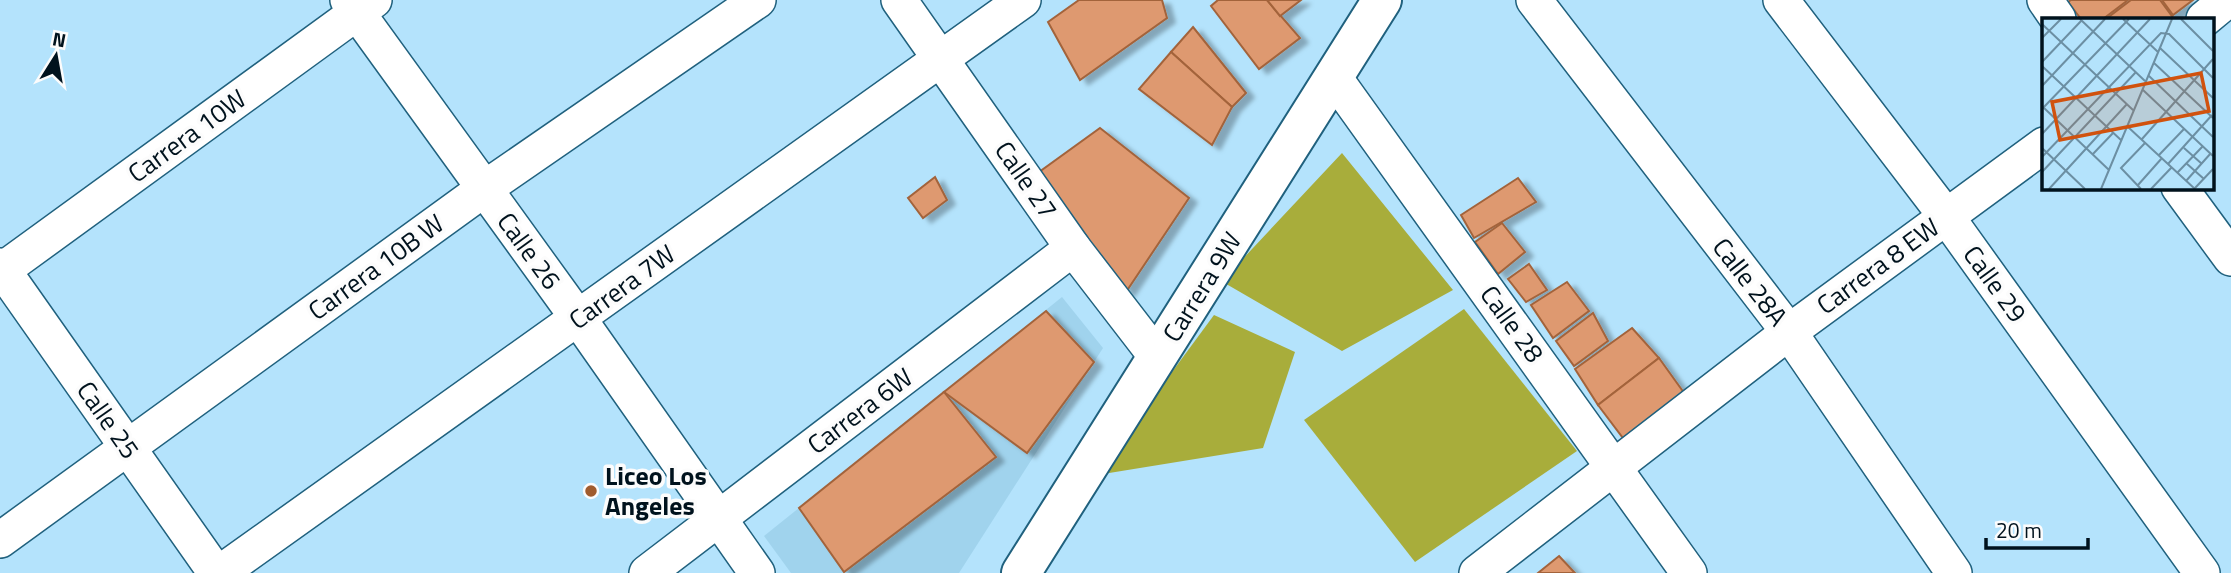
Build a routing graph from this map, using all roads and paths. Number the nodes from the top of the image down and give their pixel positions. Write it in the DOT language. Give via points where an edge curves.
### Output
graph roads {
  1 [pos="758,0"];
  2 [pos="899,0"];
  3 [pos="1023,0"];
  4 [pos="1382,0"];
  5 [pos="1534,0"];
  6 [pos="1781,0"];
  7 [pos="2045,0"];
  8 [pos="2227,0"];
  9 [pos="359,4"];
  10 [pos="2057,18"];
  11 [pos="2205,18"];
  12 [pos="942,58"];
  13 [pos="1333,76"];
  14 [pos="2042,146"];
  15 [pos="484,189"];
  16 [pos="2180,189"];
  17 [pos="1946,216"];
  18 [pos="1073,248"];
  19 [pos="2231,258"];
  20 [pos="1,269"];
  21 [pos="578,318"];
  22 [pos="1789,332"];
  23 [pos="1157,357"];
  24 [pos="126,447"];
  25 [pos="1614,466"];
  26 [pos="719,519"];
  27 [pos="0,540"];
  28 [pos="218,573"];
  29 [pos="647,573"];
  30 [pos="757,573"];
  31 [pos="1021,573"];
  32 [pos="1477,573"];
  33 [pos="1689,573"];
  34 [pos="1954,573"];
  35 [pos="2202,573"];
  1 -- 15 [label="street, Carrera 10B W"];
  2 -- 12 [label="street, Calle 27"];
  3 -- 12 [label="street, Carrera 7W"];
  4 -- 13 [label="main road, Carrera 9W"];
  5 -- 22 [label="street, Calle 28A"];
  6 -- 17 [label="street, Calle 29"];
  7 -- 10 [label="street"];
  8 -- 11 [label="street"];
  9 -- 15 [label="street, Calle 26"];
  9 -- 20 [label="street, Carrera 10W"];
  12 -- 18 [label="street, Calle 27"];
  12 -- 21 [label="street, Carrera 7W"];
  13 -- 23 [label="main road, Carrera 9W"];
  13 -- 25 [label="street, Calle 28"];
  14 -- 17 [label="street, Carrera 8 EW"];
  15 -- 21 [label="street, Calle 26"];
  15 -- 24 [label="street, Carrera 10B W"];
  16 -- 19 [label="street"];
  17 -- 22 [label="street, Carrera 8 EW"];
  17 -- 35 [label="street, Calle 29"];
  18 -- 23 [label="street, Calle 27"];
  18 -- 26 [label="street, Carrera 6W"];
  20 -- 24 [label="street, Calle 25"];
  21 -- 26 [label="street, Calle 26"];
  21 -- 28 [label="street, Carrera 7W"];
  22 -- 25 [label="street, Carrera 8 EW"];
  22 -- 34 [label="street, Calle 28A"];
  23 -- 31 [label="main road, Carrera 9W"];
  24 -- 27 [label="street, Carrera 10B W"];
  24 -- 28 [label="street, Calle 25"];
  25 -- 32 [label="street, Carrera 8 EW"];
  25 -- 33 [label="street, Calle 28"];
  26 -- 29 [label="street, Carrera 6W"];
  26 -- 30 [label="street, Calle 26"];
}
